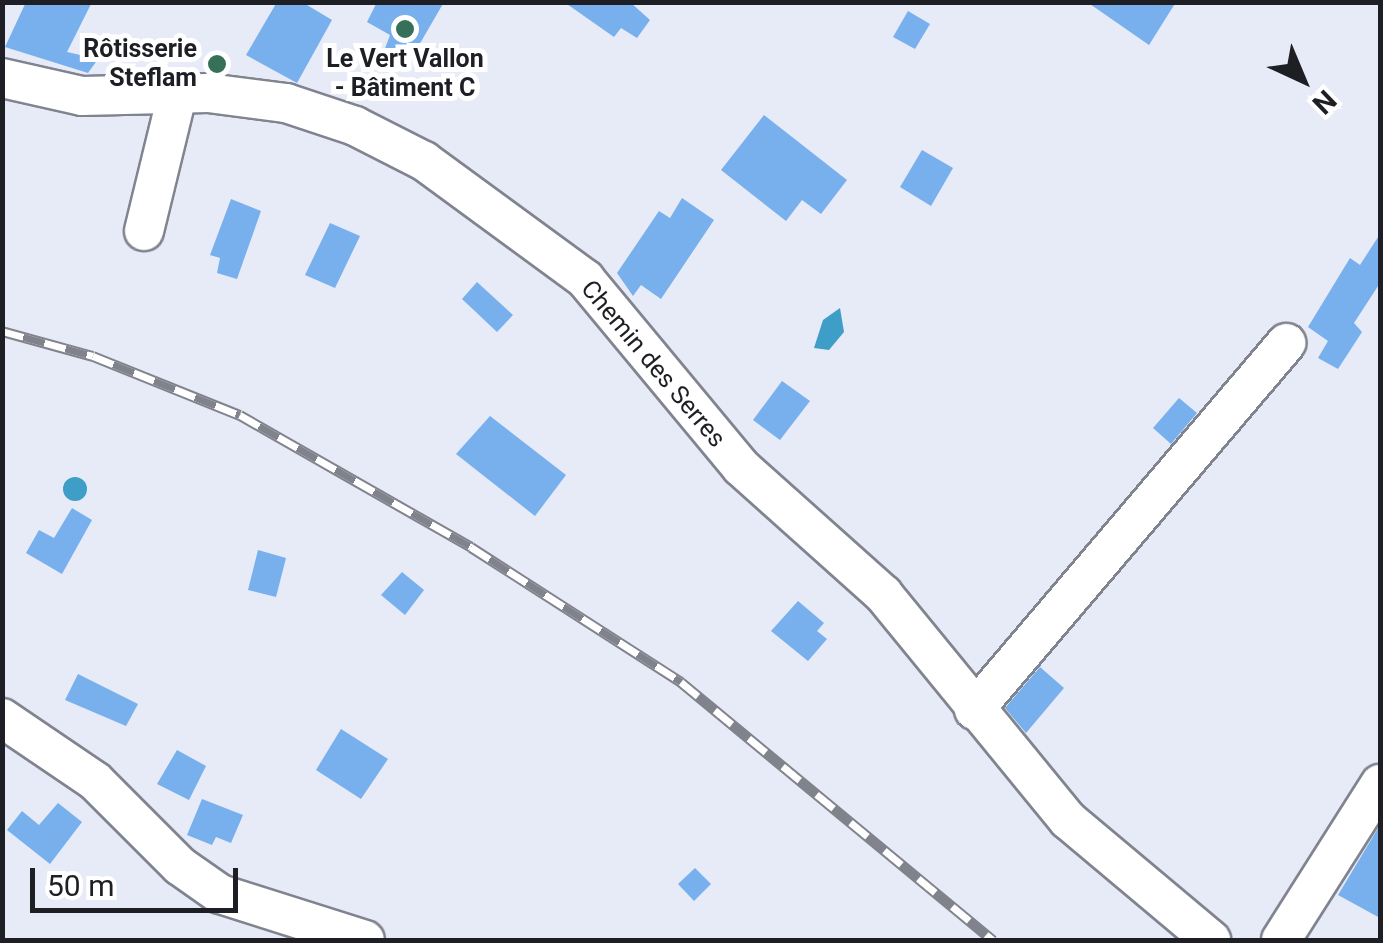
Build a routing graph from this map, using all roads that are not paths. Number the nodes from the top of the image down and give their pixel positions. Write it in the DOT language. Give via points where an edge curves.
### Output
graph roads {
  1 [pos="2,78"];
  2 [pos="178,92"];
  3 [pos="144,231"];
  4 [pos="1286,343"];
  5 [pos="974,710"];
  6 [pos="2,718"];
  7 [pos="1380,784"];
  8 [pos="365,940"];
  9 [pos="1211,940"];
  10 [pos="1281,940"];
  1 -- 2 [label="street, Chemin des Serres" via="82,96"];
  2 -- 3 [label="street"];
  2 -- 5 [label="street, Chemin des Serres" via="286,103 386,138 586,279 704,429 853,562"];
  4 -- 5 [label="street"];
  5 -- 9 [label="street, Chemin des Serres" via="1068,820"];
  6 -- 8 [label="street" via="107,791 196,879 220,894"];
  7 -- 10 [label="street"];
}
